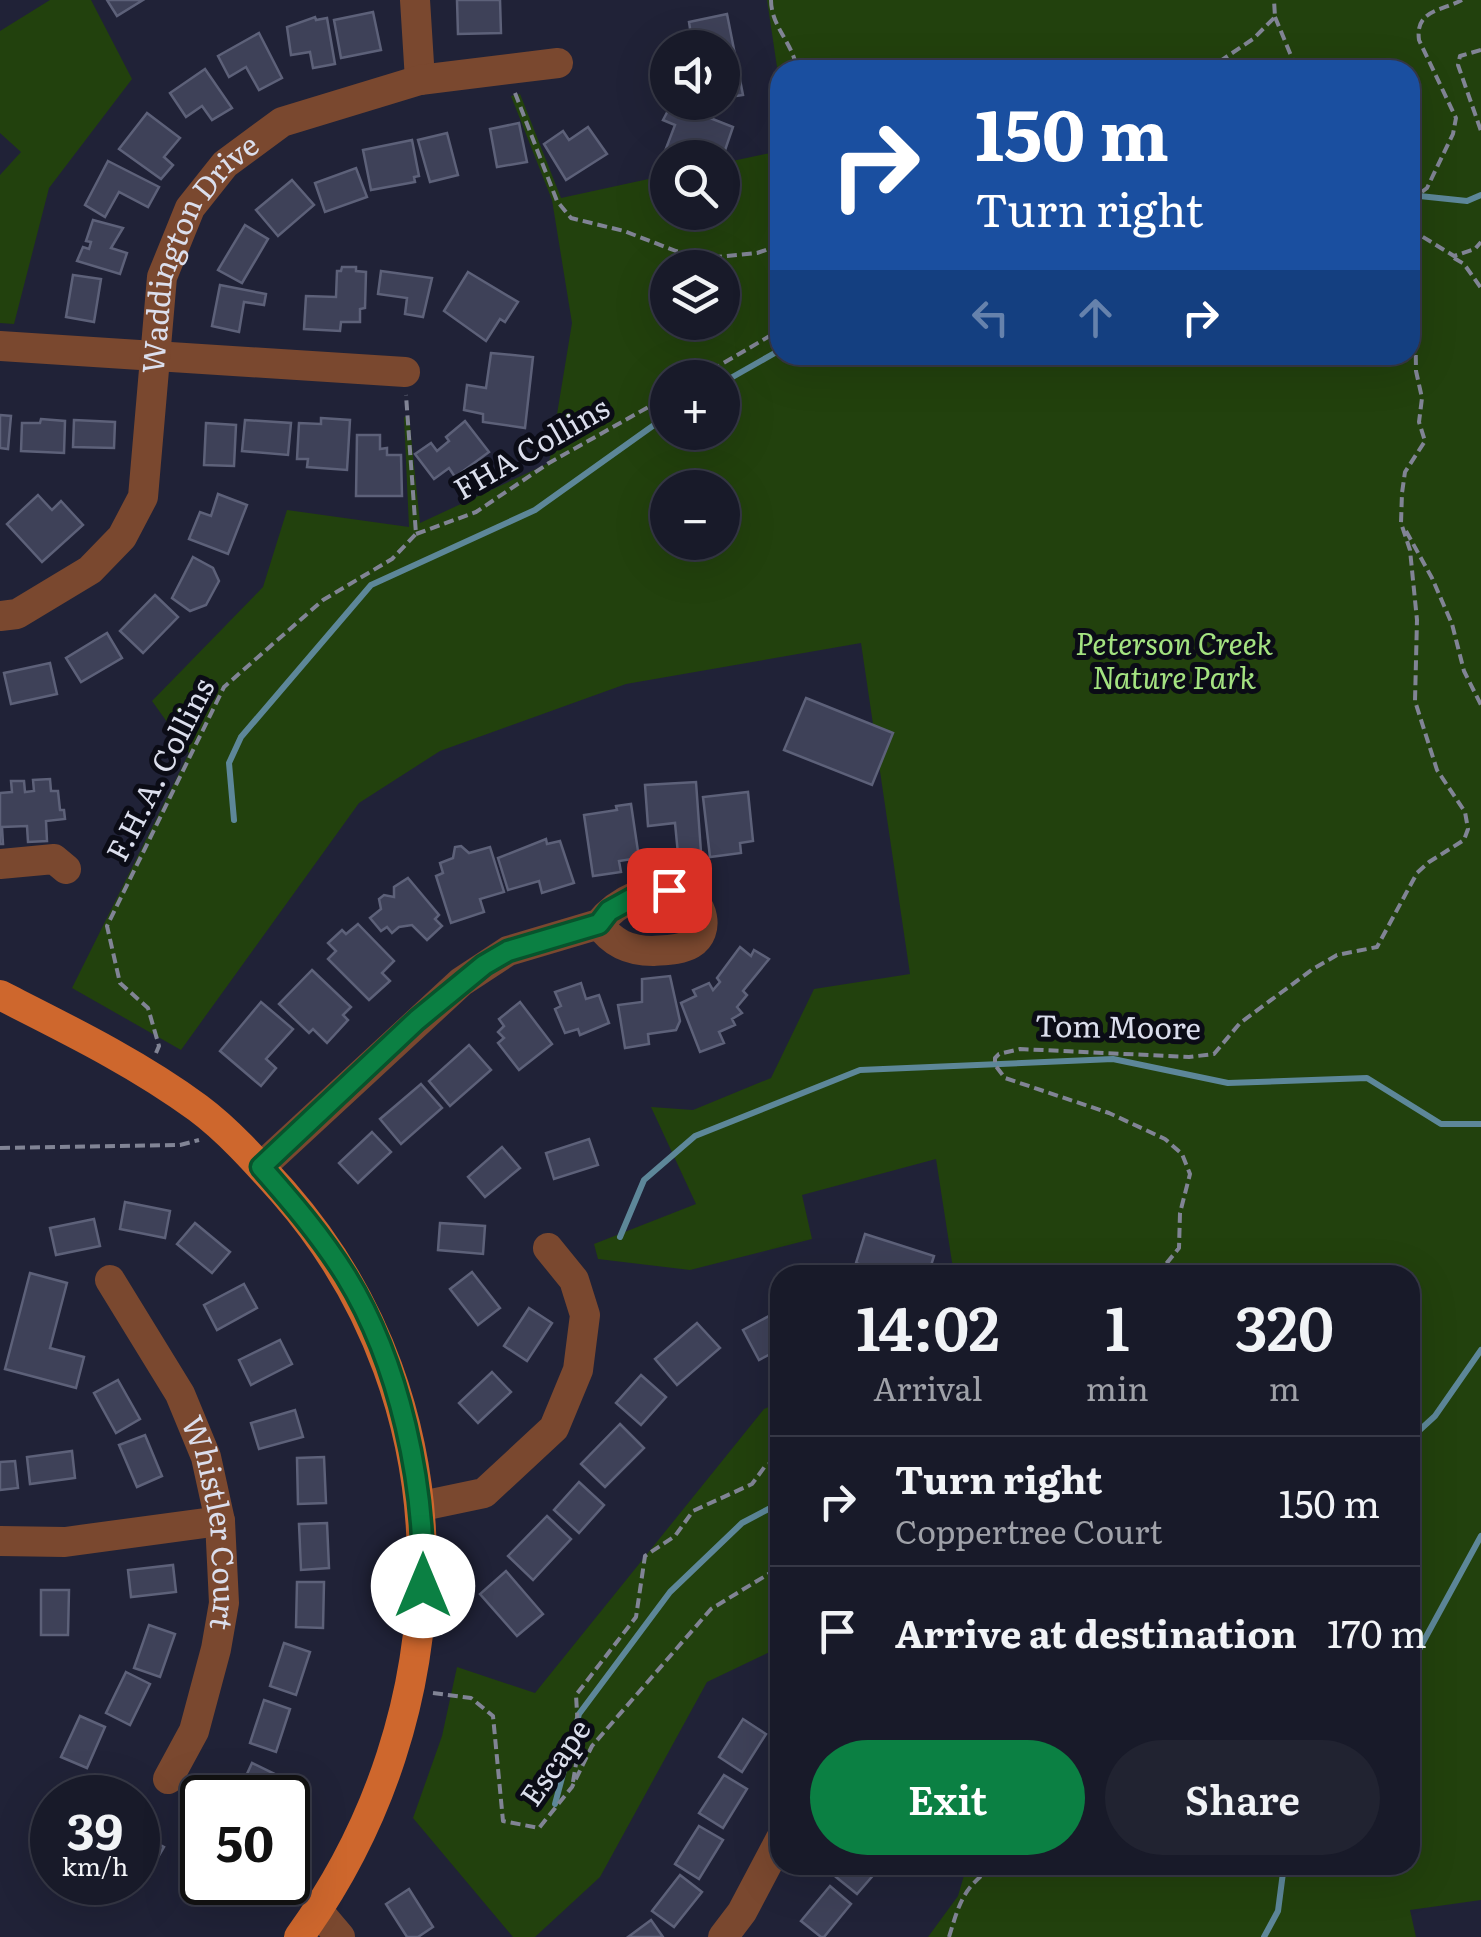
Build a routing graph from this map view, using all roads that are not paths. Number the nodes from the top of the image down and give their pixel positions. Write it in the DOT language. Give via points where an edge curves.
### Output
graph roads {
  1 [pos="416,0"];
  2 [pos="558,64"];
  3 [pos="420,80"];
  4 [pos="0,346"];
  5 [pos="157,358"];
  6 [pos="405,372"];
  7 [pos="0,616"];
  8 [pos="0,864"];
  9 [pos="66,869"];
  10 [pos="599,924"];
  11 [pos="0,995"];
  12 [pos="261,1167"];
  13 [pos="548,1248"];
  14 [pos="110,1280"];
  15 [pos="422,1506"];
  16 [pos="220,1521"];
  17 [pos="0,1541"];
  18 [pos="168,1778"];
  19 [pos="770,1859"];
  20 [pos="318,1911"];
  21 [pos="299,1937"];
  22 [pos="340,1937"];
  23 [pos="723,1937"];
  1 -- 3 [label="street"];
  2 -- 3 [label="street, Waddington Drive"];
  3 -- 5 [label="street, Waddington Drive" via="282,122 225,164 190,208 162,277"];
  4 -- 5 [label="street"];
  5 -- 6 [label="street"];
  5 -- 7 [label="street, Waddington Drive" via="143,497 122,537 60,591 18,614"];
  8 -- 9 [label="street" via="54,859"];
  10 -- 12 [label="street" via="508,951 461,982"];
  11 -- 12 [label="main road" via="199,1109"];
  12 -- 15 [label="main road" via="310,1224 374,1331"];
  13 -- 15 [label="street" via="574,1280 585,1315 578,1370 554,1428 484,1493"];
  14 -- 16 [label="street, Whistler Court" via="180,1394 206,1457"];
  15 -- 20 [label="main road" via="422,1610 393,1751 363,1832"];
  16 -- 17 [label="street" via="65,1542"];
  16 -- 18 [label="street, Whistler Court" via="224,1603 216,1649 194,1731"];
  19 -- 23 [label="street"];
  20 -- 21 [label="main road"];
  20 -- 22 [label="street"];
}
